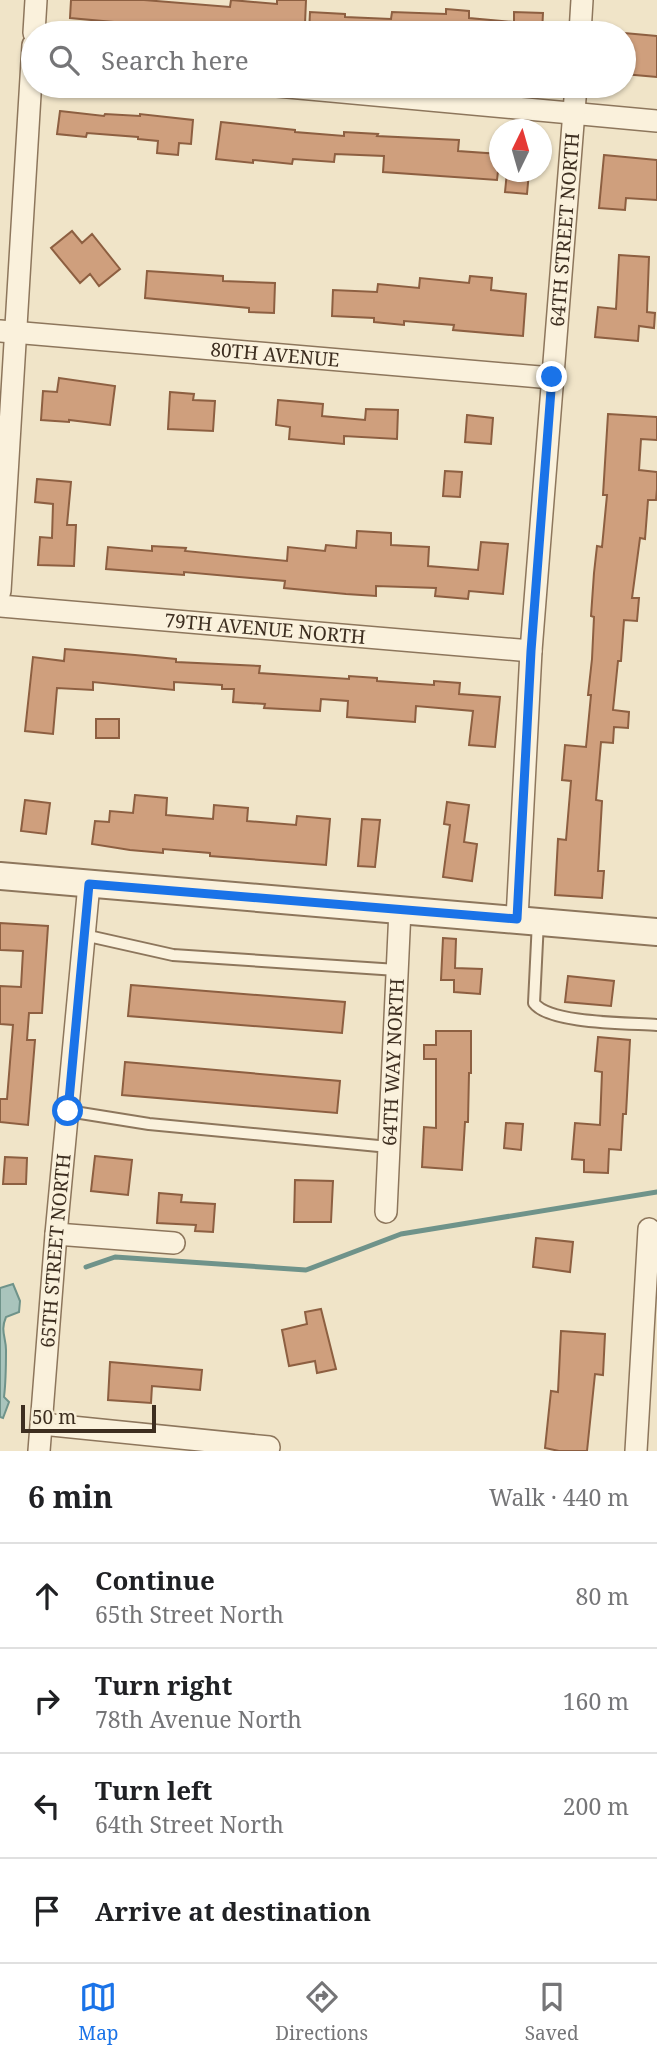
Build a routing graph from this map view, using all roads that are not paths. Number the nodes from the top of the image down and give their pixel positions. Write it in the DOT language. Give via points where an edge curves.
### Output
graph roads {
  1 [pos="36,0"];
  2 [pos="582,0"];
  3 [pos="35,21"];
  4 [pos="581,21"];
  5 [pos="29,98"];
  6 [pos="404,98"];
  7 [pos="575,98"];
  8 [pos="574,114"];
  9 [pos="657,121"];
  10 [pos="7,332"];
  11 [pos="552,377"];
  12 [pos="0,591"];
  13 [pos="0,606"];
  14 [pos="531,651"];
  15 [pos="0,876"];
  16 [pos="89,884"];
  17 [pos="400,910"];
  18 [pos="527,920"];
  19 [pos="657,932"];
  20 [pos="84,935"];
  21 [pos="397,970"];
  22 [pos="657,1025"];
  23 [pos="68,1111"];
  24 [pos="389,1147"];
  25 [pos="386,1212"];
  26 [pos="649,1229"];
  27 [pos="56,1234"];
  28 [pos="174,1243"];
  29 [pos="42,1424"];
  30 [pos="269,1447"];
  31 [pos="39,1451"];
  32 [pos="636,1451"];
  1 -- 3 [label="street"];
  2 -- 4 [label="street"];
  5 -- 10 [label="street"];
  6 -- 8 [label="street"];
  7 -- 8 [label="street, 64TH STREET NORTH"];
  8 -- 9 [label="street"];
  8 -- 11 [label="street, 64TH STREET NORTH"];
  10 -- 11 [label="street, 80TH AVENUE"];
  10 -- 12 [label="street"];
  11 -- 14 [label="street, 64TH STREET NORTH"];
  13 -- 14 [label="street, 79TH AVENUE NORTH"];
  14 -- 18 [label="street, 64TH STREET NORTH"];
  15 -- 16 [label="street"];
  16 -- 17 [label="street"];
  16 -- 20 [label="street, 65TH STREET NORTH"];
  17 -- 18 [label="street"];
  17 -- 21 [label="street, 64TH WAY NORTH"];
  18 -- 19 [label="street"];
  18 -- 22 [label="lane" via="538,1008 568,1018"];
  20 -- 21 [label="lane" via="173,955"];
  20 -- 23 [label="street, 65TH STREET NORTH"];
  21 -- 24 [label="street, 64TH WAY NORTH"];
  23 -- 24 [label="lane" via="149,1124"];
  23 -- 27 [label="street, 65TH STREET NORTH"];
  24 -- 25 [label="street, 64TH WAY NORTH"];
  26 -- 32 [label="street"];
  27 -- 28 [label="street"];
  27 -- 29 [label="street, 65TH STREET NORTH"];
  29 -- 30 [label="street"];
  29 -- 31 [label="street, 65TH STREET NORTH"];
}
